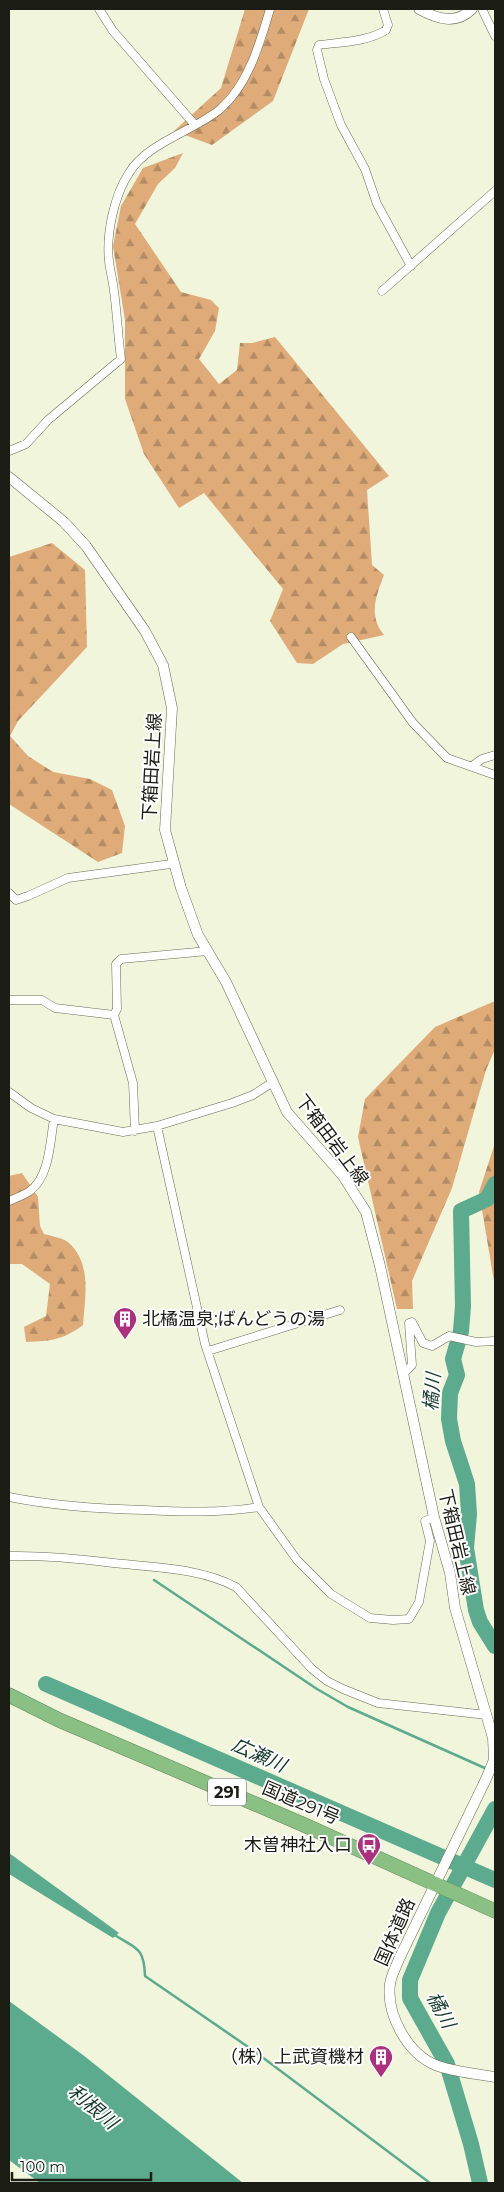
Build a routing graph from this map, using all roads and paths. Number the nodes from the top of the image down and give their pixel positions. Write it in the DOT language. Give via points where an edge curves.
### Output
graph roads {
  1 [pos="99,9"];
  2 [pos="270,9"];
  3 [pos="383,9"];
  4 [pos="419,9"];
  5 [pos="472,9"];
  6 [pos="482,9"];
  7 [pos="495,36"];
  8 [pos="195,125"];
  9 [pos="495,191"];
  10 [pos="411,266"];
  11 [pos="382,291"];
  12 [pos="9,451"];
  13 [pos="9,476"];
  14 [pos="351,637"];
  15 [pos="495,755"];
  16 [pos="472,766"];
  17 [pos="495,774"];
  18 [pos="171,864"];
  19 [pos="9,893"];
  20 [pos="208,951"];
  21 [pos="9,1000"];
  22 [pos="114,1015"];
  23 [pos="273,1082"];
  24 [pos="9,1092"];
  25 [pos="54,1119"];
  26 [pos="157,1126"];
  27 [pos="135,1131"];
  28 [pos="9,1201"];
  29 [pos="340,1310"];
  30 [pos="495,1341"];
  31 [pos="208,1351"];
  32 [pos="404,1373"];
  33 [pos="9,1497"];
  34 [pos="259,1507"];
  35 [pos="434,1517"];
  36 [pos="9,1556"];
  37 [pos="9,1695"];
  38 [pos="491,1716"];
  39 [pos="440,1886"];
  40 [pos="495,1911"];
  41 [pos="495,2077"];
  1 -- 8 [label="street" via="113,31"];
  2 -- 8 [label="street" via="249,68 234,93 219,110"];
  3 -- 10 [label="street" via="388,25 386,30 359,40 319,45 317,50 341,125 365,169 376,204"];
  4 -- 5 [label="main road" via="448,20 460,18"];
  6 -- 7 [label="street"];
  8 -- 12 [label="street" via="147,154 130,171 120,191 109,240 109,259 121,359 48,420 26,444"];
  9 -- 10 [label="street"];
  10 -- 11 [label="street"];
  13 -- 20 [label="main road, 下箱田岩上線" via="64,522 86,546 163,664 172,708 165,830 181,888 198,935"];
  14 -- 16 [label="street" via="414,723 447,758"];
  15 -- 16 [label="street"];
  16 -- 17 [label="street"];
  18 -- 19 [label="street" via="68,878 16,900"];
  20 -- 22 [label="street" via="121,959 116,964 117,1009"];
  20 -- 23 [label="main road, 下箱田岩上線"];
  21 -- 22 [label="street" via="42,1000 55,1008"];
  22 -- 27 [label="street" via="133,1083"];
  23 -- 26 [label="street" via="232,1103"];
  23 -- 32 [label="main road, 下箱田岩上線" via="287,1112 343,1176 366,1212"];
  24 -- 25 [label="street"];
  25 -- 27 [label="street" via="115,1131"];
  25 -- 28 [label="street" via="40,1180 28,1192"];
  26 -- 27 [label="street"];
  26 -- 31 [label="street"];
  29 -- 31 [label="street"];
  30 -- 32 [label="street" via="476,1342 449,1336 432,1346 423,1343 412,1322 409,1323 412,1365"];
  31 -- 34 [label="street"];
  32 -- 35 [label="main road, 下箱田岩上線"];
  33 -- 34 [label="street" via="59,1506 117,1509 203,1512"];
  34 -- 35 [label="street" via="297,1560 331,1594 370,1618 393,1620 409,1619 419,1602 430,1541 425,1521"];
  35 -- 38 [label="main road, 下箱田岩上線" via="450,1573 455,1608"];
  36 -- 38 [label="street" via="53,1556 162,1568 222,1579 236,1587 327,1681 378,1703"];
  37 -- 39 [label="highway, 国道291号 / 291" via="59,1720"];
  38 -- 39 [label="main road, 下箱田岩上線" via="494,1760 443,1867"];
  39 -- 40 [label="highway, 国道291号 / 291"];
  39 -- 41 [label="main road, 国体道路" via="393,1975 390,2001 398,2027 421,2054 438,2066"];
}
